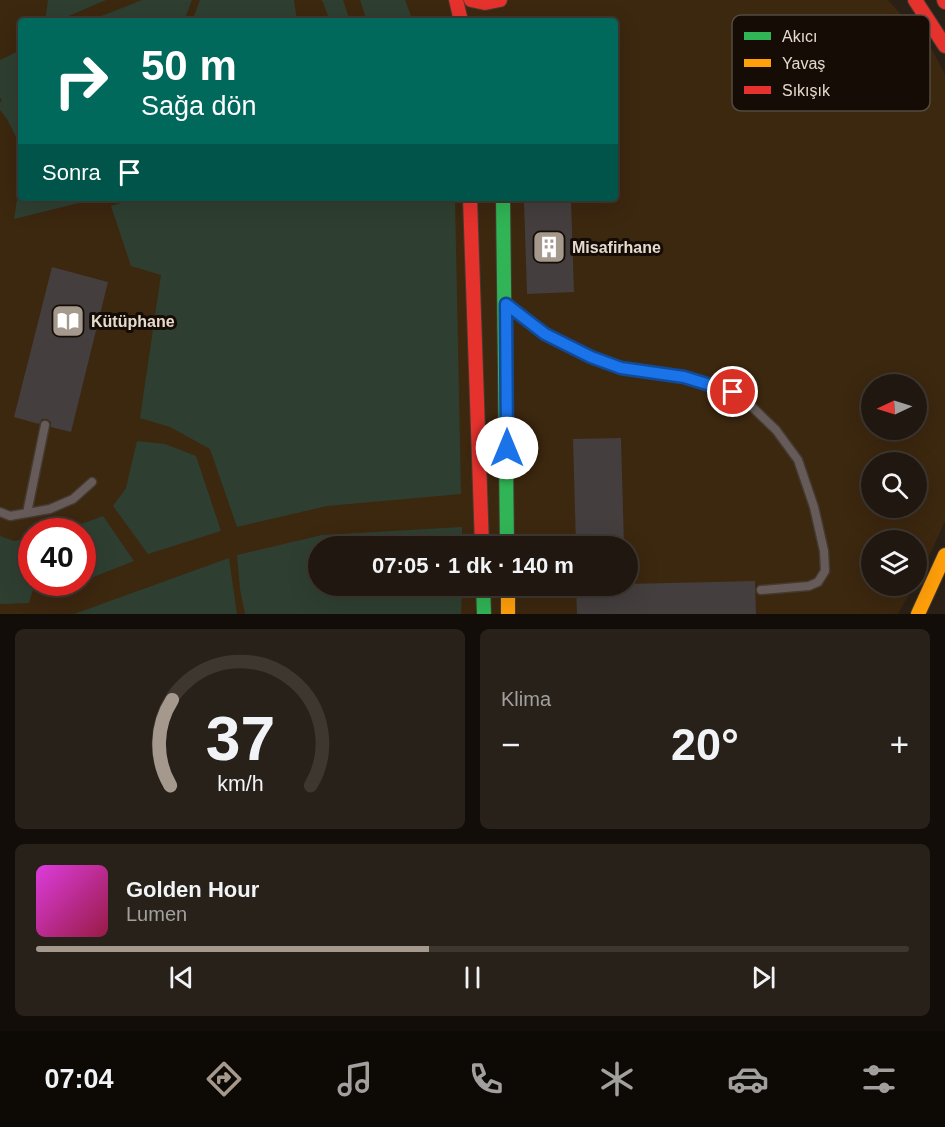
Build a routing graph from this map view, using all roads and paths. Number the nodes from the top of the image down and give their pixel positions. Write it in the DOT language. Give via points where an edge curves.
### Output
graph roads {
  1 [pos="456,0"];
  2 [pos="471,0"];
  3 [pos="915,0"];
  4 [pos="505,4"];
  5 [pos="925,15"];
  6 [pos="460,18"];
  7 [pos="930,23"];
  8 [pos="945,46"];
  9 [pos="470,201"];
  10 [pos="503,201"];
  11 [pos="506,304"];
  12 [pos="45,425"];
  13 [pos="92,482"];
  14 [pos="0,512"];
  15 [pos="27,513"];
  16 [pos="482,536"];
  17 [pos="507,536"];
  18 [pos="945,555"];
  19 [pos="761,590"];
  20 [pos="483,596"];
  21 [pos="508,596"];
  22 [pos="484,614"];
  23 [pos="508,614"];
  24 [pos="918,614"];
  1 -- 6 [label="street"];
  2 -- 4 [label="street"];
  3 -- 5 [label="street"];
  7 -- 8 [label="street"];
  9 -- 16 [label="street"];
  10 -- 11 [label="street"];
  11 -- 17 [label="street"];
  11 -- 19 [label="lane" via="545,334 591,357 621,368 684,377 733,392 776,430 798,460 814,507 825,571 810,586"];
  12 -- 15 [label="lane"];
  13 -- 15 [label="lane" via="73,499"];
  14 -- 15 [label="lane" via="10,516"];
  18 -- 24 [label="street"];
  20 -- 22 [label="street"];
  21 -- 23 [label="street"];
}
